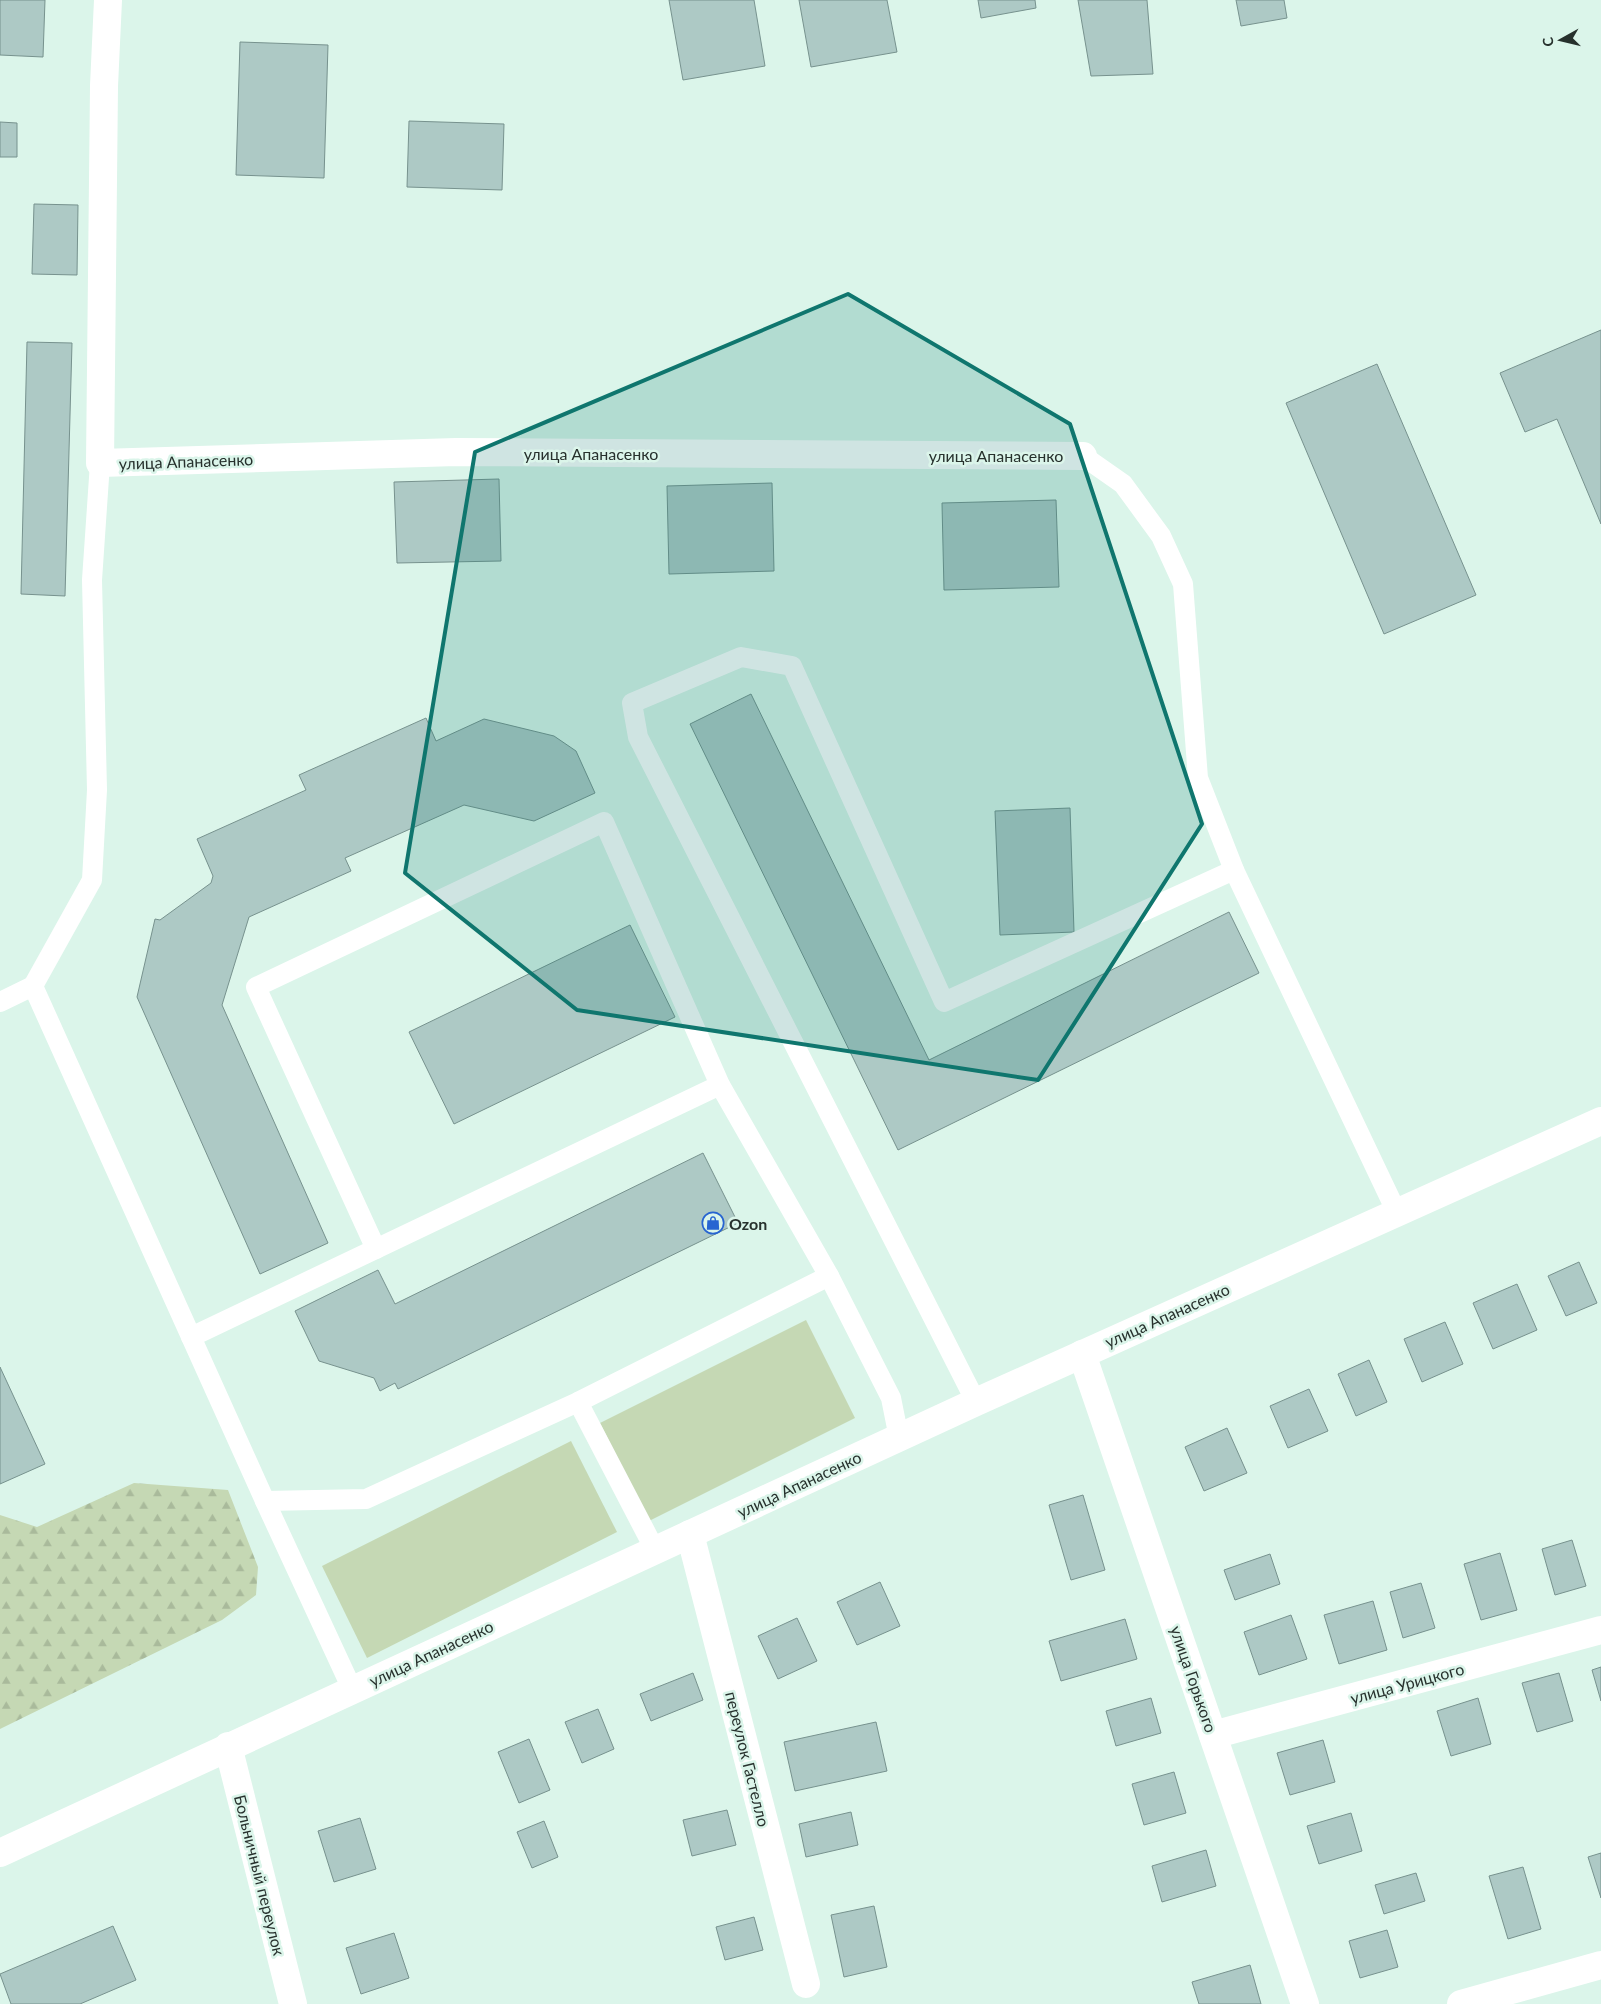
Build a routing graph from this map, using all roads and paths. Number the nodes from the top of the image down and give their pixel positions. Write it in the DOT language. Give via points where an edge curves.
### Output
graph roads {
  1 [pos="108,0"];
  2 [pos="1083,456"];
  3 [pos="100,463"];
  4 [pos="1234,870"];
  5 [pos="33,986"];
  6 [pos="0,1002"];
  7 [pos="720,1085"];
  8 [pos="1601,1121"];
  9 [pos="1397,1212"];
  10 [pos="376,1248"];
  11 [pos="830,1276"];
  12 [pos="191,1338"];
  13 [pos="1082,1354"];
  14 [pos="578,1402"];
  15 [pos="976,1402"];
  16 [pos="899,1438"];
  17 [pos="265,1501"];
  18 [pos="690,1534"];
  19 [pos="655,1550"];
  20 [pos="1601,1630"];
  21 [pos="352,1689"];
  22 [pos="1213,1735"];
  23 [pos="228,1746"];
  24 [pos="0,1853"];
  25 [pos="1601,1965"];
  26 [pos="806,1984"];
  27 [pos="293,2004"];
  28 [pos="1304,2004"];
  29 [pos="1461,2004"];
  1 -- 3 [label="street" via="104,86"];
  2 -- 3 [label="street, улица Апанасенко" via="456,452"];
  2 -- 4 [label="lane" via="1123,484 1161,536 1183,584 1198,778"];
  3 -- 5 [label="lane" via="92,580 97,790 92,880"];
  4 -- 9 [label="lane"];
  4 -- 15 [label="lane" via="944,1002 792,666 741,657 632,703 638,737"];
  5 -- 6 [label="lane"];
  5 -- 12 [label="lane"];
  7 -- 10 [label="lane"];
  7 -- 10 [label="lane" via="604,822 256,987"];
  7 -- 11 [label="lane"];
  8 -- 9 [label="street, улица Апанасенко"];
  9 -- 13 [label="street, улица Апанасенко"];
  10 -- 12 [label="lane"];
  11 -- 14 [label="lane"];
  11 -- 16 [label="lane" via="891,1398"];
  12 -- 17 [label="lane"];
  13 -- 15 [label="street, улица Апанасенко"];
  13 -- 22 [label="street, улица Горького"];
  14 -- 17 [label="lane" via="366,1499"];
  14 -- 19 [label="lane"];
  15 -- 16 [label="street, улица Апанасенко"];
  16 -- 18 [label="street, улица Апанасенко"];
  17 -- 21 [label="lane"];
  18 -- 19 [label="street, улица Апанасенко"];
  18 -- 26 [label="street, переулок Гастелло"];
  19 -- 21 [label="street, улица Апанасенко"];
  20 -- 22 [label="street, улица Урицкого"];
  21 -- 23 [label="street, улица Апанасенко"];
  22 -- 28 [label="street, улица Горького"];
  23 -- 24 [label="street, улица Апанасенко"];
  23 -- 27 [label="street, Больничный переулок"];
  25 -- 29 [label="street"];
}
